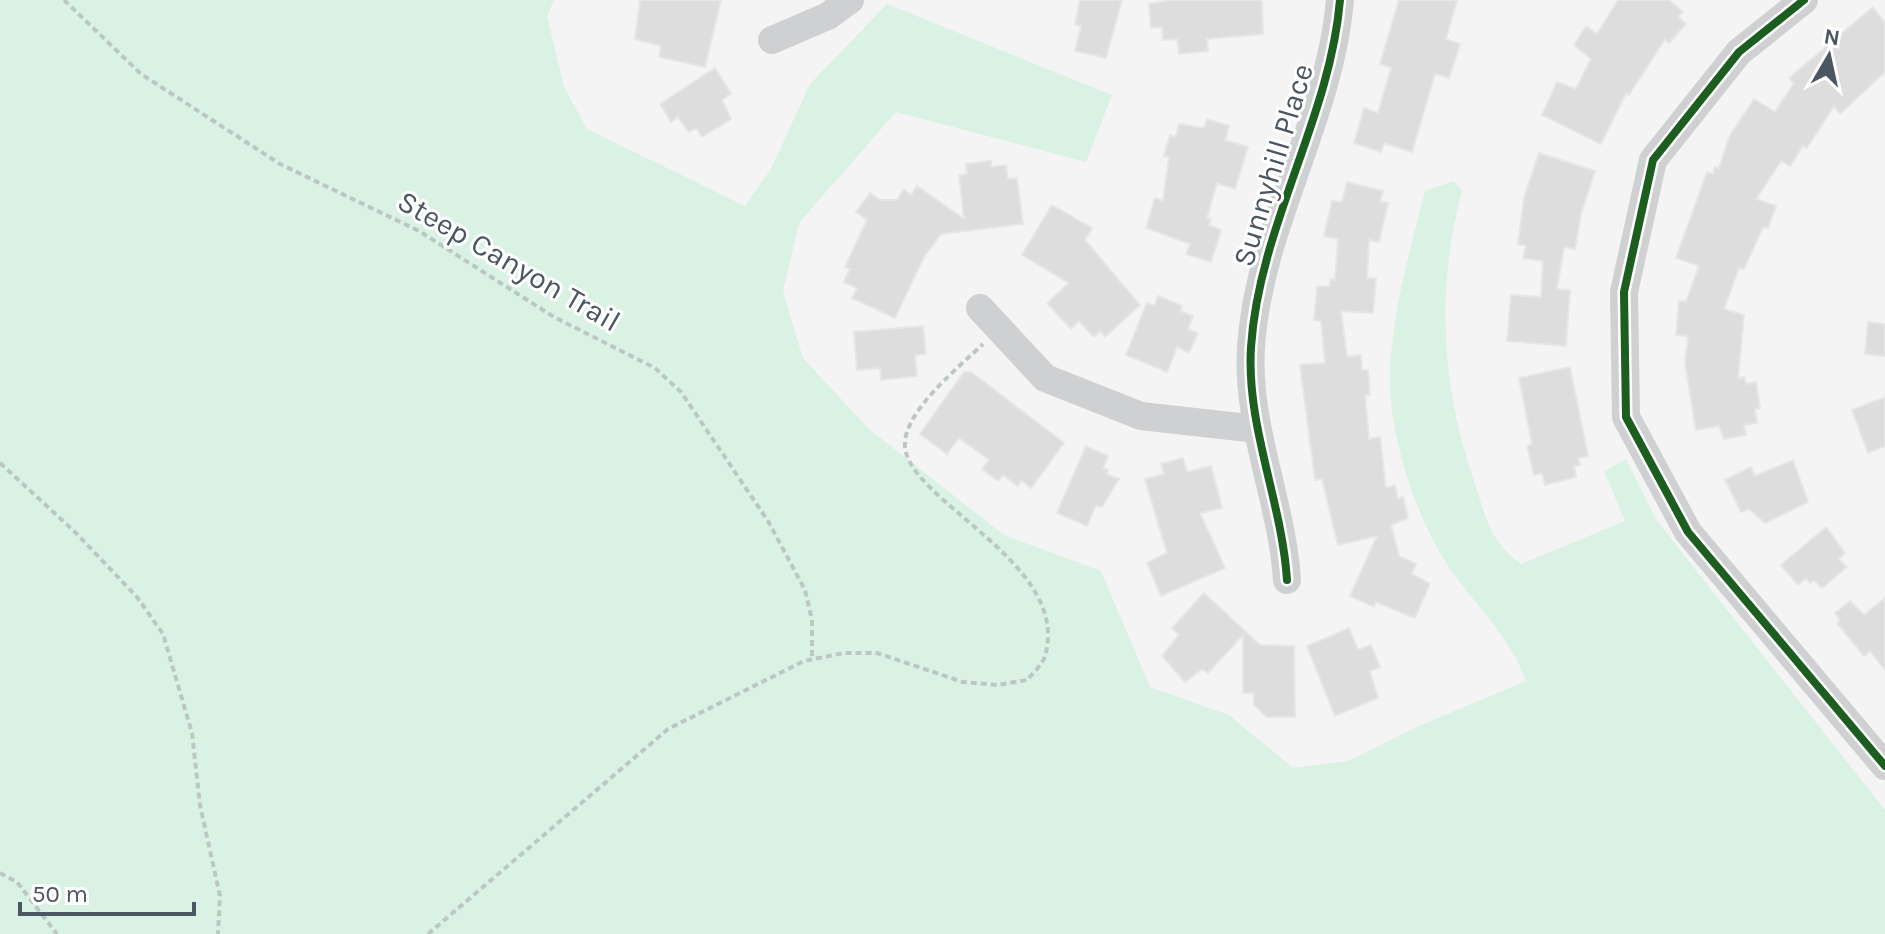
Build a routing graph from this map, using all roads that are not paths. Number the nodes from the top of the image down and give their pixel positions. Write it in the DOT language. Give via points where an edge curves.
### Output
graph roads {
  1 [pos="850,0"];
  2 [pos="1340,0"];
  3 [pos="1804,0"];
  4 [pos="772,40"];
  5 [pos="989,318"];
  6 [pos="1257,429"];
  7 [pos="1287,580"];
  8 [pos="1885,766"];
  1 -- 4 [label="street" via="828,16"];
  2 -- 6 [label="street, Sunnyhill Place" via="1337,40 1263,272 1251,348"];
  3 -- 8 [label="street" via="1739,52 1653,160 1624,292 1626,417 1688,532"];
  5 -- 6 [label="street" via="1045,378 1141,416"];
  6 -- 7 [label="street, Sunnyhill Place" via="1285,548"];
}
